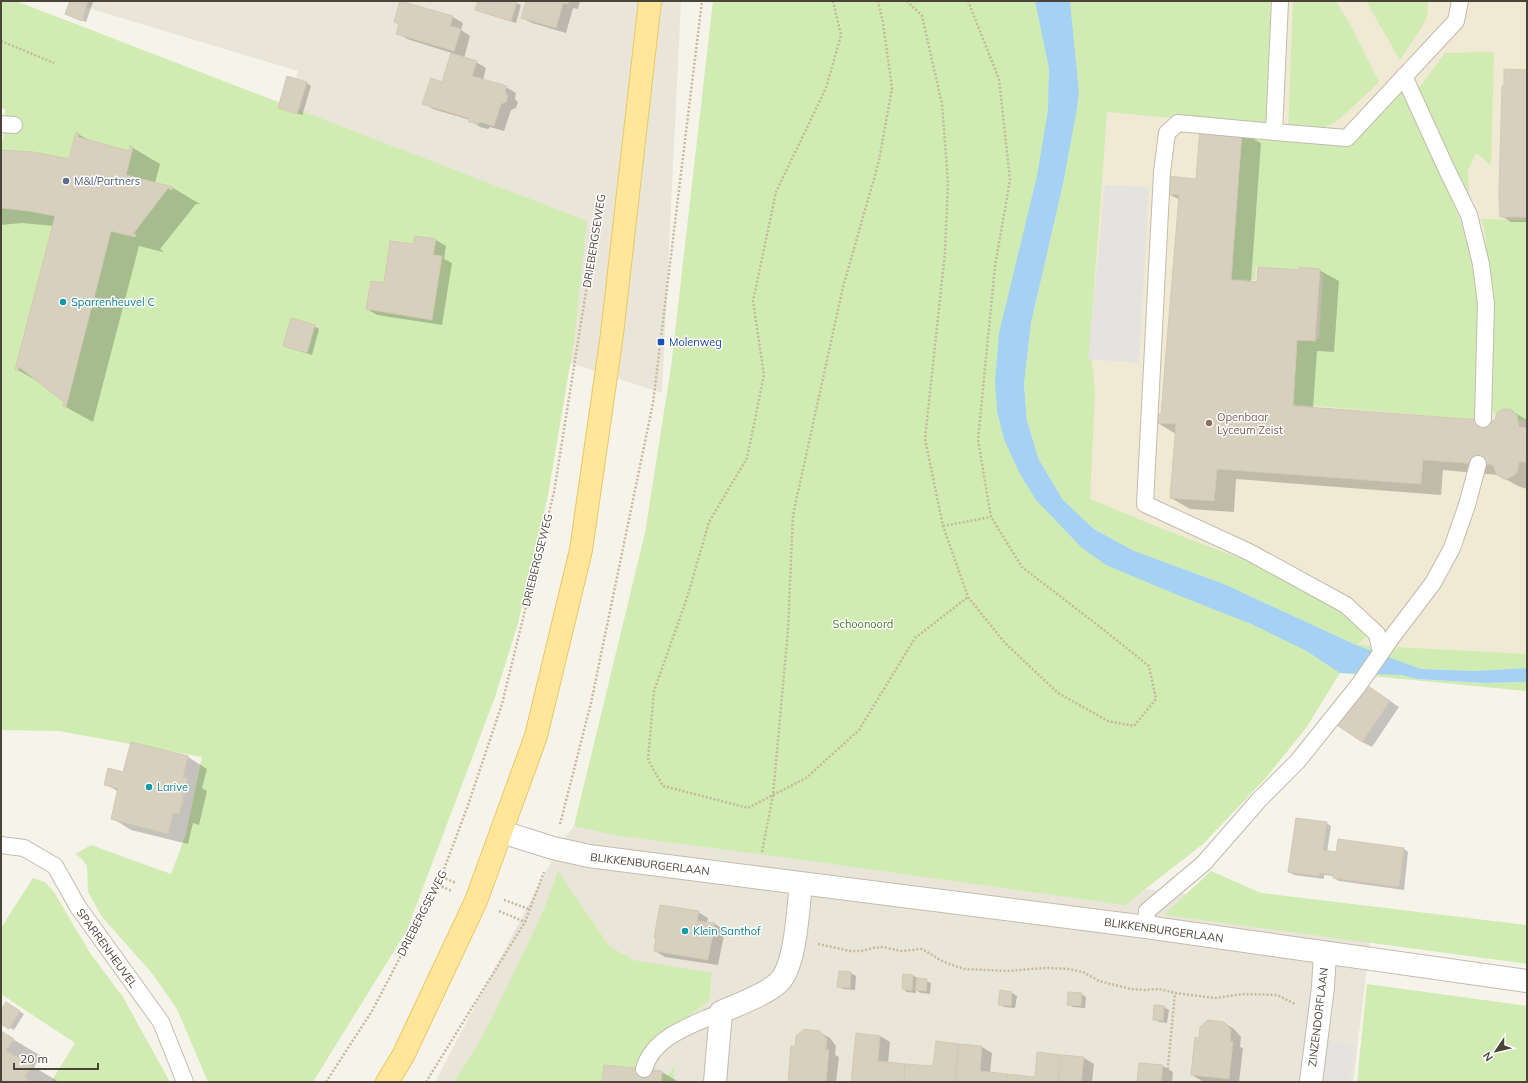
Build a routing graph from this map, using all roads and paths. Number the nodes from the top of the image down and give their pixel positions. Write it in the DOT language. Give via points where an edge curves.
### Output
graph roads {
  1 [pos="702,1"];
  2 [pos="833,1"];
  3 [pos="878,1"];
  4 [pos="907,1"];
  5 [pos="968,1"];
  6 [pos="1280,1"];
  7 [pos="1460,1"];
  8 [pos="651,2"];
  9 [pos="1,41"];
  10 [pos="54,63"];
  11 [pos="1404,76"];
  12 [pos="1274,132"];
  13 [pos="596,232"];
  14 [pos="1483,420"];
  15 [pos="1478,464"];
  16 [pos="992,517"];
  17 [pos="942,526"];
  18 [pos="968,597"];
  19 [pos="1381,652"];
  20 [pos="773,795"];
  21 [pos="502,832"];
  22 [pos="1,844"];
  23 [pos="553,848"];
  24 [pos="756,877"];
  25 [pos="801,884"];
  26 [pos="1146,927"];
  27 [pos="794,938"];
  28 [pos="1325,953"];
  29 [pos="1527,981"];
  30 [pos="1175,994"];
  31 [pos="1318,1011"];
  32 [pos="721,1012"];
  33 [pos="644,1069"];
  34 [pos="1167,1077"];
  35 [pos="185,1082"];
  36 [pos="326,1082"];
  37 [pos="387,1082"];
  38 [pos="426,1082"];
  39 [pos="714,1082"];
  40 [pos="1310,1082"];
  1 -- 23 [label="path" via="653,403 591,703"];
  2 -- 20 [label="path" via="841,35 826,88 776,192 753,301 764,375 747,458 709,522 687,598 654,691 648,760 663,786 748,808"];
  3 -- 20 [label="path" via="892,88 879,161 843,288 792,515 788,630"];
  4 -- 17 [label="path" via="922,16 942,104 948,182 926,439"];
  5 -- 16 [label="path" via="999,79 1010,180 996,266 978,440"];
  6 -- 12 [label="lane"];
  7 -- 11 [label="lane" via="1456,21"];
  8 -- 21 [label="main road" via="612,334 581,550 536,736"];
  9 -- 10 [label="path"];
  11 -- 12 [label="lane" via="1347,138"];
  11 -- 14 [label="lane" via="1469,215 1481,264 1486,304"];
  12 -- 19 [label="lane" via="1178,123 1167,133 1162,172 1145,504 1249,552 1346,605 1377,634"];
  13 -- 36 [label="path, DRIEBERGSEWEG" via="552,499 502,704 442,877 372,1011"];
  15 -- 19 [label="lane" via="1452,548 1433,583"];
  16 -- 17 [label="path"];
  16 -- 18 [label="path" via="1022,567 1148,666 1156,699 1134,726 1108,721 1058,693 1005,643"];
  17 -- 18 [label="path"];
  18 -- 20 [label="path" via="915,638 859,730 806,778"];
  19 -- 26 [label="lane" via="1358,686 1297,762 1259,800 1204,863 1147,911"];
  20 -- 24 [label="path"];
  21 -- 23 [label="street, BLIKKENBURGERLAAN"];
  21 -- 37 [label="main road" via="476,902 403,1056"];
  22 -- 35 [label="lane, SPARRENHEUVEL" via="24,848 55,866 78,907 161,1022"];
  23 -- 24 [label="street, BLIKKENBURGERLAAN" via="589,856"];
  23 -- 38 [label="path" via="525,922"];
  24 -- 25 [label="street, BLIKKENBURGERLAAN"];
  25 -- 26 [label="street, BLIKKENBURGERLAAN"];
  25 -- 27 [label="street"];
  26 -- 28 [label="street, BLIKKENBURGERLAAN"];
  27 -- 30 [label="path" via="850,951 882,947 901,951 922,949 944,962 964,969 1069,969 1083,972 1099,981 1131,989 1159,989"];
  27 -- 32 [label="street" via="789,964 779,982 763,993"];
  28 -- 29 [label="street, BLIKKENBURGERLAAN"];
  28 -- 31 [label="street, ZINZENDORFLAAN"];
  30 -- 31 [label="path" via="1215,998 1244,994 1277,995 1305,1009"];
  30 -- 34 [label="path"];
  31 -- 40 [label="street, ZINZENDORFLAAN"];
  32 -- 33 [label="lane" via="663,1041 652,1051"];
  32 -- 39 [label="street"];
}
